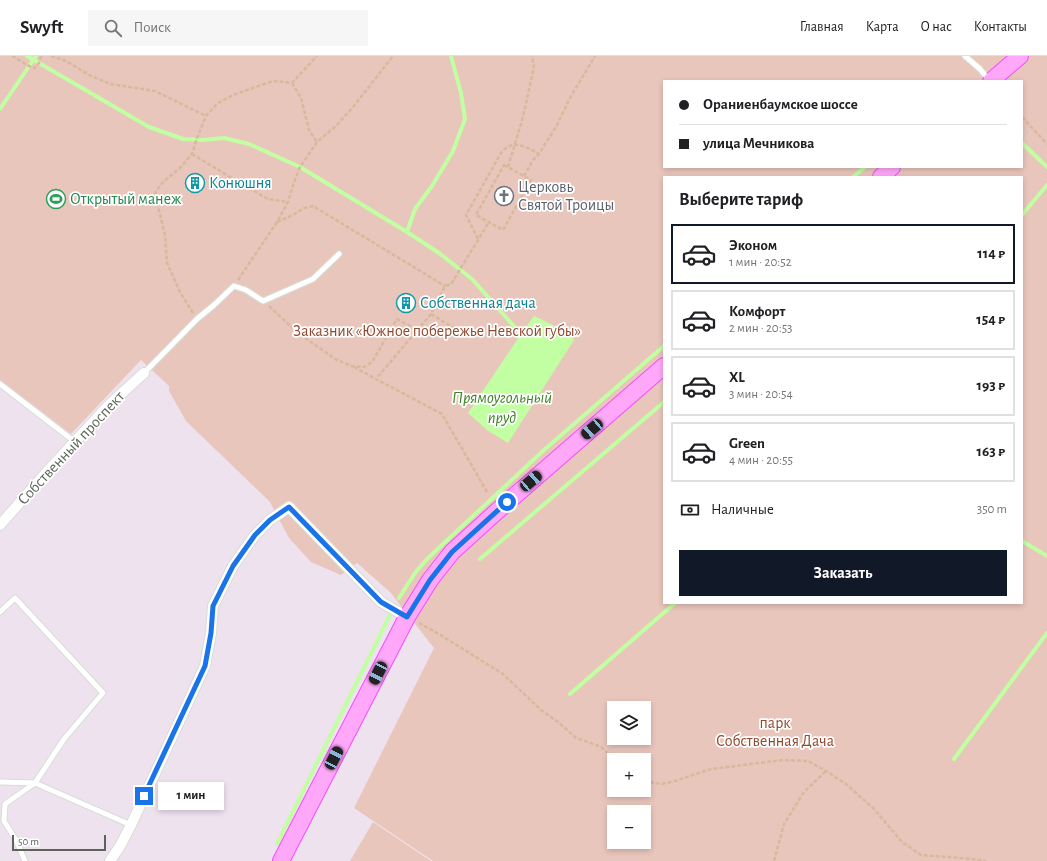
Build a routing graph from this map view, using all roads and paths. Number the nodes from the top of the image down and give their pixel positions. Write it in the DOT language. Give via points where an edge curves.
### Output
graph roads {
  1 [pos="12,56"];
  2 [pos="41,56"];
  3 [pos="51,56"];
  4 [pos="317,56"];
  5 [pos="393,56"];
  6 [pos="532,56"];
  7 [pos="595,56"];
  8 [pos="965,56"];
  9 [pos="1020,56"];
  10 [pos="989,80"];
  11 [pos="991,80"];
  12 [pos="292,84"];
  13 [pos="206,116"];
  14 [pos="1023,118"];
  15 [pos="317,142"];
  16 [pos="1047,144"];
  17 [pos="515,145"];
  18 [pos="192,154"];
  19 [pos="539,154"];
  20 [pos="508,167"];
  21 [pos="891,168"];
  22 [pos="524,176"];
  23 [pos="882,176"];
  24 [pos="288,202"];
  25 [pos="277,222"];
  26 [pos="489,222"];
  27 [pos="478,239"];
  28 [pos="339,254"];
  29 [pos="234,286"];
  30 [pos="445,286"];
  31 [pos="262,301"];
  32 [pos="431,314"];
  33 [pos="197,319"];
  34 [pos="417,330"];
  35 [pos="468,337"];
  36 [pos="351,366"];
  37 [pos="663,367"];
  38 [pos="144,373"];
  39 [pos="376,379"];
  40 [pos="0,384"];
  41 [pos="75,442"];
  42 [pos="487,492"];
  43 [pos="0,525"];
  44 [pos="0,612"];
  45 [pos="407,617"];
  46 [pos="607,753"];
  47 [pos="826,771"];
  48 [pos="0,782"];
  49 [pos="651,782"];
  50 [pos="35,783"];
  51 [pos="131,825"];
  52 [pos="25,861"];
  53 [pos="110,861"];
  54 [pos="281,861"];
  55 [pos="774,861"];
  56 [pos="986,861"];
  1 -- 2 [label="path" via="35,68"];
  3 -- 13 [label="path" via="111,84 155,91"];
  4 -- 12 [label="path"];
  5 -- 15 [label="path" via="354,106"];
  6 -- 17 [label="path" via="534,66"];
  7 -- 19 [label="path"];
  8 -- 10 [label="lane"];
  9 -- 11 [label="main road"];
  12 -- 13 [label="path" via="273,81 233,95 218,103"];
  12 -- 15 [label="path" via="301,98 310,130"];
  13 -- 18 [label="path"];
  14 -- 16 [label="path"];
  15 -- 24 [label="path" via="300,167"];
  17 -- 19 [label="path" via="525,146"];
  17 -- 20 [label="path"];
  17 -- 27 [label="path" via="505,148 466,215"];
  18 -- 24 [label="path" via="268,199"];
  18 -- 33 [label="path" via="164,181 156,191 155,198 165,235 166,263"];
  19 -- 22 [label="path"];
  20 -- 22 [label="path"];
  20 -- 26 [label="path" via="504,164 476,214"];
  21 -- 23 [label="main road"];
  22 -- 26 [label="path" via="531,180 503,230"];
  24 -- 25 [label="path"];
  25 -- 29 [label="path"];
  25 -- 30 [label="path" via="313,206"];
  26 -- 27 [label="path"];
  27 -- 30 [label="path" via="451,284"];
  28 -- 31 [label="lane" via="313,279"];
  29 -- 31 [label="lane" via="246,290"];
  29 -- 33 [label="lane"];
  30 -- 32 [label="path"];
  31 -- 36 [label="path" via="298,332 335,359"];
  32 -- 34 [label="path"];
  32 -- 35 [label="path"];
  33 -- 38 [label="lane"];
  34 -- 36 [label="path" via="397,319 372,362 364,367"];
  34 -- 39 [label="path"];
  36 -- 39 [label="path"];
  37 -- 45 [label="main road" via="452,552 430,580"];
  38 -- 41 [label="street, Собственный проспект" via="109,405"];
  39 -- 42 [label="path" via="442,414"];
  40 -- 41 [label="lane"];
  41 -- 43 [label="street, Собственный проспект"];
  44 -- 50 [label="lane" via="15,598 103,693 64,739"];
  45 -- 46 [label="path" via="503,674 541,710 576,738 601,747"];
  45 -- 51 [label="street" via="381,602 289,507 270,520 255,535 233,566 213,606 205,666"];
  45 -- 54 [label="main road"];
  47 -- 49 [label="path" via="808,761 783,760 711,769 675,782"];
  47 -- 55 [label="path" via="804,792 784,824"];
  47 -- 56 [label="path" via="846,784 874,809 902,842 920,855"];
  48 -- 50 [label="lane"];
  50 -- 51 [label="lane"];
  50 -- 52 [label="lane" via="5,804 4,821"];
  51 -- 53 [label="street"];
}
